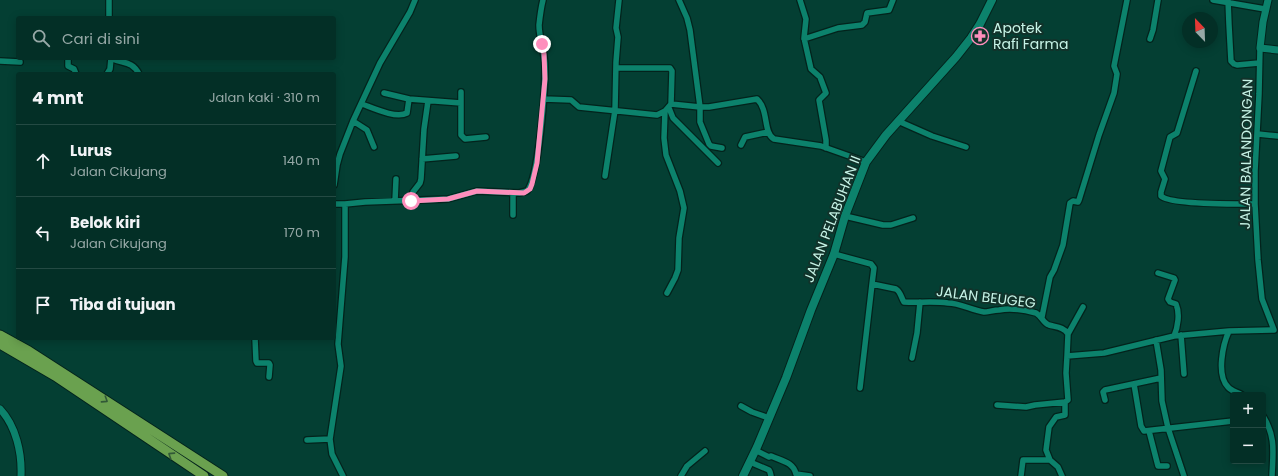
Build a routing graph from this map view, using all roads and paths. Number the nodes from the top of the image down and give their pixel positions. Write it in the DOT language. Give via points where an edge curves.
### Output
graph roads {
  1 [pos="109,0"];
  2 [pos="415,0"];
  3 [pos="543,0"];
  4 [pos="619,0"];
  5 [pos="679,0"];
  6 [pos="800,0"];
  7 [pos="894,0"];
  8 [pos="992,0"];
  9 [pos="1127,0"];
  10 [pos="1158,0"];
  11 [pos="1214,0"];
  12 [pos="1268,0"];
  13 [pos="1228,1"];
  14 [pos="1266,9"];
  15 [pos="108,16"];
  16 [pos="804,39"];
  17 [pos="1150,39"];
  18 [pos="1260,48"];
  19 [pos="1278,50"];
  20 [pos="68,60"];
  21 [pos="111,60"];
  22 [pos="114,60"];
  23 [pos="0,61"];
  24 [pos="20,62"];
  25 [pos="1259,63"];
  26 [pos="616,68"];
  27 [pos="1196,71"];
  28 [pos="75,72"];
  29 [pos="108,72"];
  30 [pos="138,72"];
  31 [pos="461,92"];
  32 [pos="384,93"];
  33 [pos="410,99"];
  34 [pos="544,100"];
  35 [pos="428,101"];
  36 [pos="461,103"];
  37 [pos="362,104"];
  38 [pos="668,108"];
  39 [pos="700,108"];
  40 [pos="615,110"];
  41 [pos="353,121"];
  42 [pos="898,121"];
  43 [pos="768,132"];
  44 [pos="1258,134"];
  45 [pos="1278,136"];
  46 [pos="486,137"];
  47 [pos="741,145"];
  48 [pos="374,147"];
  49 [pos="966,147"];
  50 [pos="722,148"];
  51 [pos="826,148"];
  52 [pos="456,156"];
  53 [pos="422,159"];
  54 [pos="718,162"];
  55 [pos="866,162"];
  56 [pos="336,172"];
  57 [pos="605,176"];
  58 [pos="396,179"];
  59 [pos="513,193"];
  60 [pos="395,201"];
  61 [pos="411,201"];
  62 [pos="336,204"];
  63 [pos="345,204"];
  64 [pos="1256,204"];
  65 [pos="513,215"];
  66 [pos="845,216"];
  67 [pos="913,218"];
  68 [pos="834,254"];
  69 [pos="1158,273"];
  70 [pos="872,284"];
  71 [pos="667,293"];
  72 [pos="920,302"];
  73 [pos="1083,307"];
  74 [pos="1042,317"];
  75 [pos="1276,330"];
  76 [pos="1229,331"];
  77 [pos="1068,334"];
  78 [pos="0,335"];
  79 [pos="1181,335"];
  80 [pos="1174,336"];
  81 [pos="255,340"];
  82 [pos="1156,340"];
  83 [pos="0,344"];
  84 [pos="27,354"];
  85 [pos="1066,356"];
  86 [pos="912,358"];
  87 [pos="1184,374"];
  88 [pos="269,377"];
  89 [pos="1161,378"];
  90 [pos="1134,384"];
  91 [pos="860,388"];
  92 [pos="1236,392"];
  93 [pos="1105,400"];
  94 [pos="1065,402"];
  95 [pos="997,405"];
  96 [pos="741,406"];
  97 [pos="0,409"];
  98 [pos="769,418"];
  99 [pos="1230,422"];
  100 [pos="1266,422"];
  101 [pos="1168,428"];
  102 [pos="1148,431"];
  103 [pos="330,439"];
  104 [pos="307,440"];
  105 [pos="755,450"];
  106 [pos="705,451"];
  107 [pos="1050,460"];
  108 [pos="750,462"];
  109 [pos="1167,466"];
  110 [pos="21,476"];
  111 [pos="204,476"];
  112 [pos="223,476"];
  113 [pos="343,476"];
  114 [pos="681,476"];
  115 [pos="743,476"];
  116 [pos="771,476"];
  117 [pos="810,476"];
  118 [pos="1021,476"];
  119 [pos="1062,476"];
  120 [pos="1184,476"];
  121 [pos="1272,476"];
  1 -- 15 [label="street"];
  2 -- 37 [label="street" via="380,63"];
  3 -- 34 [label="street" via="539,26 544,54"];
  4 -- 26 [label="street"];
  5 -- 39 [label="street" via="690,30"];
  6 -- 16 [label="street" via="806,20"];
  7 -- 16 [label="street" via="889,10 867,14 862,25 838,28"];
  8 -- 42 [label="main road, JALAN PELABUHAN II" via="971,38"];
  9 -- 74 [label="street" via="1114,66 1117,74 1114,93 1079,200 1070,203 1063,245 1050,277"];
  10 -- 17 [label="street"];
  11 -- 13 [label="street"];
  12 -- 14 [label="street"];
  13 -- 14 [label="street"];
  13 -- 25 [label="street" via="1231,61 1237,65"];
  14 -- 18 [label="street"];
  16 -- 51 [label="street" via="811,69 821,78 826,93 819,100"];
  18 -- 19 [label="street"];
  18 -- 25 [label="street, JALAN BALANDONGAN"];
  20 -- 28 [label="street" via="68,66"];
  21 -- 29 [label="street"];
  22 -- 30 [label="street" via="133,65"];
  23 -- 24 [label="street"];
  25 -- 44 [label="street, JALAN BALANDONGAN"];
  26 -- 38 [label="street" via="670,68 672,71"];
  26 -- 40 [label="street"];
  27 -- 64 [label="street" via="1177,133 1170,138 1161,171 1165,179 1161,196 1166,199 1194,202"];
  31 -- 36 [label="street"];
  32 -- 33 [label="street"];
  33 -- 35 [label="street"];
  33 -- 37 [label="street" via="407,113 403,114 386,112"];
  34 -- 40 [label="street" via="571,100 579,107"];
  34 -- 59 [label="street" via="532,184 524,193"];
  35 -- 36 [label="street"];
  35 -- 53 [label="street"];
  36 -- 46 [label="street" via="461,135 465,139"];
  37 -- 41 [label="street"];
  38 -- 39 [label="street"];
  38 -- 40 [label="street" via="657,115"];
  38 -- 54 [label="street" via="673,118"];
  38 -- 71 [label="street" via="664,138 666,155 684,208 679,238 678,270"];
  39 -- 43 [label="street" via="758,99 763,105"];
  39 -- 50 [label="street" via="700,122 710,146"];
  40 -- 57 [label="street"];
  41 -- 48 [label="street" via="367,130"];
  41 -- 56 [label="street"];
  42 -- 49 [label="street"];
  42 -- 55 [label="main road, JALAN PELABUHAN II"];
  43 -- 47 [label="street" via="745,137"];
  43 -- 51 [label="street" via="770,137 776,140"];
  44 -- 45 [label="street"];
  44 -- 64 [label="street, JALAN BALANDONGAN"];
  51 -- 55 [label="street"];
  52 -- 53 [label="street"];
  53 -- 61 [label="street" via="420,184 413,192"];
  55 -- 66 [label="main road, JALAN PELABUHAN II"];
  58 -- 60 [label="street"];
  59 -- 61 [label="street" via="477,191 448,199"];
  59 -- 65 [label="street"];
  60 -- 61 [label="street"];
  60 -- 63 [label="street"];
  62 -- 63 [label="street"];
  63 -- 103 [label="street" via="345,257 338,344 341,366"];
  64 -- 75 [label="street, JALAN BALANDONGAN" via="1262,299"];
  66 -- 67 [label="street" via="883,226"];
  66 -- 68 [label="main road, JALAN PELABUHAN II"];
  68 -- 70 [label="street" via="871,264 874,268"];
  68 -- 98 [label="main road, JALAN PELABUHAN II"];
  69 -- 80 [label="street" via="1175,280 1168,299 1176,304 1178,311"];
  70 -- 72 [label="street, JALAN BEUGEG" via="899,290 904,302"];
  70 -- 91 [label="street"];
  72 -- 74 [label="street, JALAN BEUGEG" via="948,302 985,312 1016,310 1035,313"];
  72 -- 86 [label="street"];
  73 -- 77 [label="street"];
  74 -- 77 [label="street, JALAN BEUGEG" via="1048,325 1062,328"];
  75 -- 76 [label="street, JALAN BALANDONGAN"];
  76 -- 79 [label="street"];
  76 -- 92 [label="street" via="1222,352 1223,379 1226,386"];
  77 -- 85 [label="street"];
  78 -- 84 [label="main road"];
  79 -- 80 [label="street"];
  79 -- 87 [label="street"];
  80 -- 82 [label="street"];
  81 -- 88 [label="street" via="256,361 269,363"];
  82 -- 85 [label="street" via="1104,353"];
  82 -- 89 [label="street"];
  83 -- 84 [label="main road"];
  111 -- 84 [label="main road, one-way" via="55,376"];
  84 -- 112 [label="main road, one-way"];
  85 -- 94 [label="street" via="1068,400"];
  89 -- 90 [label="street"];
  89 -- 101 [label="street" via="1162,401"];
  90 -- 93 [label="street" via="1105,390"];
  90 -- 102 [label="street" via="1141,428"];
  94 -- 95 [label="street" via="1026,407"];
  94 -- 107 [label="street" via="1065,415 1056,417 1050,427 1046,450"];
  96 -- 98 [label="street"];
  97 -- 110 [label="street" via="6,415 16,437"];
  98 -- 105 [label="main road, JALAN PELABUHAN II"];
  99 -- 101 [label="street"];
  100 -- 121 [label="street" via="1273,438"];
  101 -- 102 [label="street"];
  101 -- 120 [label="street"];
  102 -- 109 [label="street" via="1158,466"];
  103 -- 104 [label="street"];
  103 -- 113 [label="street" via="332,454"];
  105 -- 108 [label="main road, JALAN PELABUHAN II"];
  105 -- 117 [label="street" via="792,465 796,474"];
  106 -- 114 [label="street" via="687,466"];
  107 -- 118 [label="street" via="1024,460"];
  107 -- 119 [label="street" via="1058,467"];
  108 -- 115 [label="main road, JALAN PELABUHAN II"];
  108 -- 116 [label="street" via="769,470"];
}
